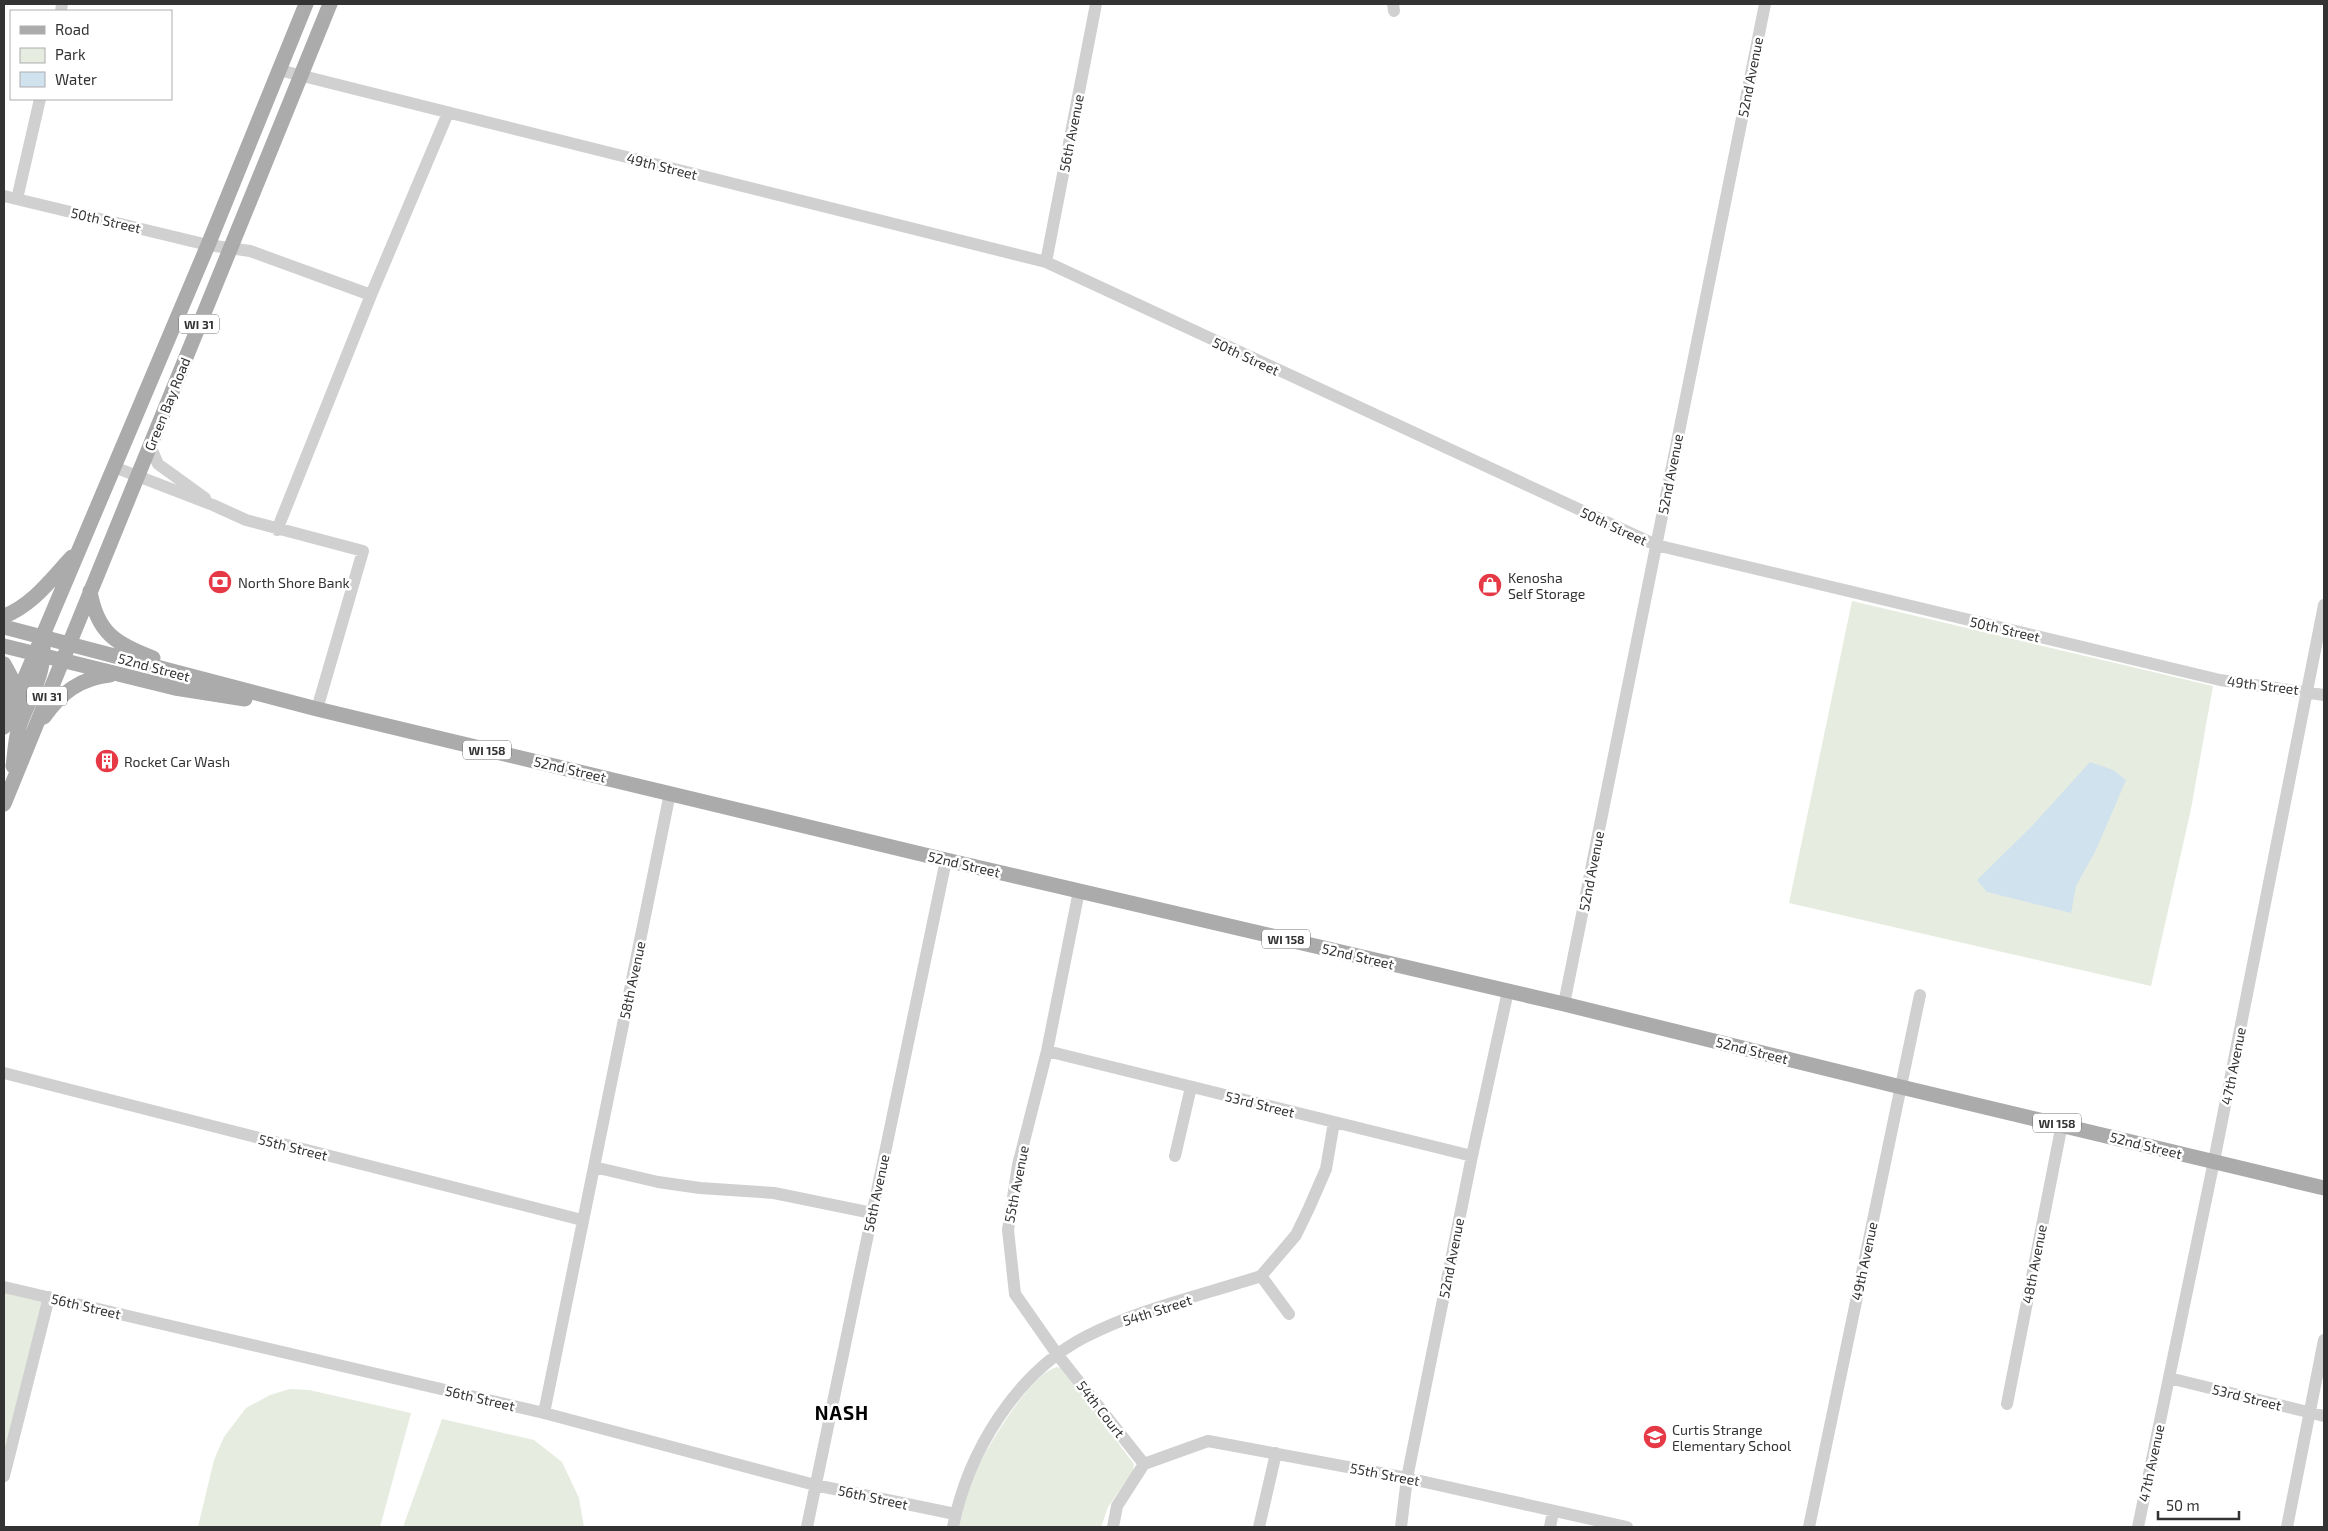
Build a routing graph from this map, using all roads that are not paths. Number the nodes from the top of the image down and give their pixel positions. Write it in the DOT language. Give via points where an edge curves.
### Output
graph roads {
  1 [pos="306,4"];
  2 [pos="330,4"];
  3 [pos="1096,4"];
  4 [pos="1765,4"];
  5 [pos="279,70"];
  6 [pos="300,76"];
  7 [pos="40,100"];
  8 [pos="448,113"];
  9 [pos="4,196"];
  10 [pos="17,199"];
  11 [pos="208,245"];
  12 [pos="230,246"];
  13 [pos="1046,262"];
  14 [pos="371,295"];
  15 [pos="150,446"];
  16 [pos="114,467"];
  17 [pos="138,476"];
  18 [pos="212,504"];
  19 [pos="277,530"];
  20 [pos="1656,545"];
  21 [pos="81,546"];
  22 [pos="90,591"];
  23 [pos="2324,605"];
  24 [pos="4,616"];
  25 [pos="4,627"];
  26 [pos="41,638"];
  27 [pos="68,644"];
  28 [pos="4,646"];
  29 [pos="40,655"];
  30 [pos="61,660"];
  31 [pos="4,664"];
  32 [pos="117,674"];
  33 [pos="2220,680"];
  34 [pos="213,682"];
  35 [pos="2306,691"];
  36 [pos="2324,695"];
  37 [pos="311,708"];
  38 [pos="11,709"];
  39 [pos="4,727"];
  40 [pos="32,732"];
  41 [pos="11,785"];
  42 [pos="670,793"];
  43 [pos="4,804"];
  44 [pos="946,860"];
  45 [pos="1079,891"];
  46 [pos="1508,991"];
  47 [pos="1920,995"];
  48 [pos="1564,1004"];
  49 [pos="1047,1051"];
  50 [pos="4,1073"];
  51 [pos="1191,1087"];
  52 [pos="1900,1087"];
  53 [pos="1334,1122"];
  54 [pos="2062,1124"];
  55 [pos="1175,1156"];
  56 [pos="1472,1156"];
  57 [pos="2214,1161"];
  58 [pos="594,1167"];
  59 [pos="2324,1188"];
  60 [pos="872,1213"];
  61 [pos="582,1220"];
  62 [pos="1261,1276"];
  63 [pos="4,1287"];
  64 [pos="48,1297"];
  65 [pos="1290,1314"];
  66 [pos="2324,1340"];
  67 [pos="1057,1354"];
  68 [pos="2169,1378"];
  69 [pos="2007,1404"];
  70 [pos="544,1413"];
  71 [pos="2309,1413"];
  72 [pos="2324,1416"];
  73 [pos="1276,1452"];
  74 [pos="1144,1464"];
  75 [pos="4,1476"];
  76 [pos="1407,1478"];
  77 [pos="815,1485"];
  78 [pos="1553,1512"];
  79 [pos="955,1514"];
  80 [pos="807,1527"];
  81 [pos="953,1527"];
  82 [pos="1113,1527"];
  83 [pos="1259,1527"];
  84 [pos="1401,1527"];
  85 [pos="1550,1527"];
  86 [pos="1627,1527"];
  87 [pos="1809,1527"];
  88 [pos="2138,1527"];
  89 [pos="2286,1527"];
  1 -- 5 [label="main road, Green Bay Road / WI 31"];
  2 -- 6 [label="main road, Green Bay Road / WI 31"];
  3 -- 13 [label="street, 56th Avenue"];
  4 -- 20 [label="street, 52nd Avenue"];
  5 -- 6 [label="street, 49th Street"];
  5 -- 11 [label="main road, Green Bay Road / WI 31"];
  6 -- 8 [label="street, 49th Street"];
  6 -- 12 [label="main road, Green Bay Road / WI 31"];
  7 -- 10 [label="street"];
  8 -- 13 [label="street, 49th Street"];
  8 -- 14 [label="street"];
  9 -- 10 [label="street, 50th Street"];
  10 -- 11 [label="street, 50th Street"];
  11 -- 12 [label="street, 50th Street"];
  11 -- 16 [label="main road, Green Bay Road / WI 31"];
  12 -- 14 [label="street, 50th Street"];
  12 -- 15 [label="main road, Green Bay Road / WI 31"];
  13 -- 20 [label="street, 50th Street"];
  14 -- 19 [label="street"];
  15 -- 17 [label="main road, Green Bay Road / WI 31"];
  15 -- 18 [label="street" via="153,457 164,469"];
  16 -- 17 [label="street"];
  16 -- 21 [label="main road, Green Bay Road / WI 31"];
  17 -- 18 [label="street"];
  17 -- 22 [label="main road, Green Bay Road / WI 31"];
  18 -- 19 [label="street"];
  19 -- 37 [label="street" via="363,551"];
  20 -- 33 [label="street, 50th Street"];
  20 -- 48 [label="street, 52nd Avenue"];
  21 -- 24 [label="main road" via="31,600"];
  21 -- 26 [label="main road, Green Bay Road / WI 31"];
  22 -- 27 [label="main road, Green Bay Road / WI 31"];
  22 -- 34 [label="main road" via="101,623 123,646"];
  23 -- 35 [label="street, 47th Avenue"];
  25 -- 26 [label="main road, 52nd Street / WI 158"];
  26 -- 27 [label="main road, 52nd Street / WI 158"];
  26 -- 29 [label="main road"];
  27 -- 30 [label="main road, Green Bay Road / WI 31"];
  27 -- 34 [label="main road, 52nd Street / WI 158"];
  28 -- 29 [label="main road, 52nd Street / WI 158"];
  29 -- 30 [label="main road, 52nd Street / WI 158"];
  29 -- 38 [label="main road, WI 31"];
  29 -- 41 [label="main road" via="40,674 18,729"];
  30 -- 32 [label="main road, 52nd Street / WI 158"];
  30 -- 40 [label="main road, Green Bay Road / WI 31"];
  31 -- 38 [label="main road" via="10,677"];
  32 -- 37 [label="main road, 52nd Street / WI 158" via="202,693"];
  32 -- 40 [label="main road" via="91,678 71,688"];
  33 -- 35 [label="street, 49th Street"];
  34 -- 37 [label="main road, 52nd Street / WI 158"];
  35 -- 36 [label="street"];
  35 -- 57 [label="street, 47th Avenue"];
  37 -- 42 [label="main road, 52nd Street / WI 158"];
  38 -- 39 [label="main road, WI 31"];
  40 -- 41 [label="main road, Green Bay Road / WI 31"];
  41 -- 43 [label="main road, Green Bay Road / WI 31"];
  42 -- 44 [label="main road, 52nd Street / WI 158"];
  42 -- 58 [label="street, 58th Avenue"];
  44 -- 45 [label="main road, 52nd Street / WI 158"];
  44 -- 60 [label="street, 56th Avenue"];
  45 -- 46 [label="main road, 52nd Street / WI 158"];
  45 -- 49 [label="street, 55th Avenue"];
  46 -- 48 [label="main road, 52nd Street / WI 158"];
  46 -- 56 [label="street, 52nd Avenue"];
  47 -- 52 [label="street, 49th Avenue"];
  48 -- 52 [label="main road, 52nd Street / WI 158"];
  49 -- 51 [label="street, 53rd Street"];
  49 -- 67 [label="street, 55th Avenue" via="1018,1165 1008,1230 1016,1294"];
  50 -- 61 [label="street, 55th Street"];
  51 -- 53 [label="street, 53rd Street"];
  51 -- 55 [label="street"];
  52 -- 54 [label="main road, 52nd Street / WI 158"];
  52 -- 87 [label="street, 49th Avenue"];
  53 -- 56 [label="street, 53rd Street"];
  53 -- 62 [label="street" via="1326,1169 1296,1235"];
  54 -- 57 [label="main road, 52nd Street / WI 158"];
  54 -- 69 [label="street, 48th Avenue"];
  56 -- 76 [label="street, 52nd Avenue"];
  57 -- 59 [label="main road, 52nd Street / WI 158"];
  57 -- 68 [label="street, 47th Avenue"];
  58 -- 60 [label="street" via="700,1188 774,1192"];
  58 -- 61 [label="street, 58th Avenue"];
  60 -- 77 [label="street, 56th Avenue"];
  61 -- 70 [label="street, 58th Avenue"];
  62 -- 65 [label="street"];
  62 -- 67 [label="street, 54th Street" via="1134,1316 1085,1337"];
  63 -- 64 [label="street, 56th Street"];
  64 -- 70 [label="street, 56th Street"];
  64 -- 75 [label="street"];
  66 -- 71 [label="street"];
  67 -- 74 [label="street, 54th Court"];
  67 -- 79 [label="street" via="1026,1384 1000,1416 969,1473"];
  68 -- 71 [label="street, 53rd Street"];
  68 -- 88 [label="street, 47th Avenue"];
  70 -- 77 [label="street, 56th Street"];
  71 -- 72 [label="street, 53rd Street"];
  71 -- 89 [label="street"];
  73 -- 74 [label="street, 55th Street" via="1208,1441"];
  73 -- 76 [label="street, 55th Street"];
  73 -- 83 [label="street"];
  74 -- 82 [label="street" via="1118,1506"];
  76 -- 78 [label="street, 55th Street"];
  76 -- 84 [label="street, 52nd Avenue"];
  77 -- 79 [label="street, 56th Street"];
  77 -- 80 [label="street, 56th Avenue"];
  78 -- 85 [label="street"];
  78 -- 86 [label="street, 55th Street"];
  79 -- 81 [label="street"];
}
